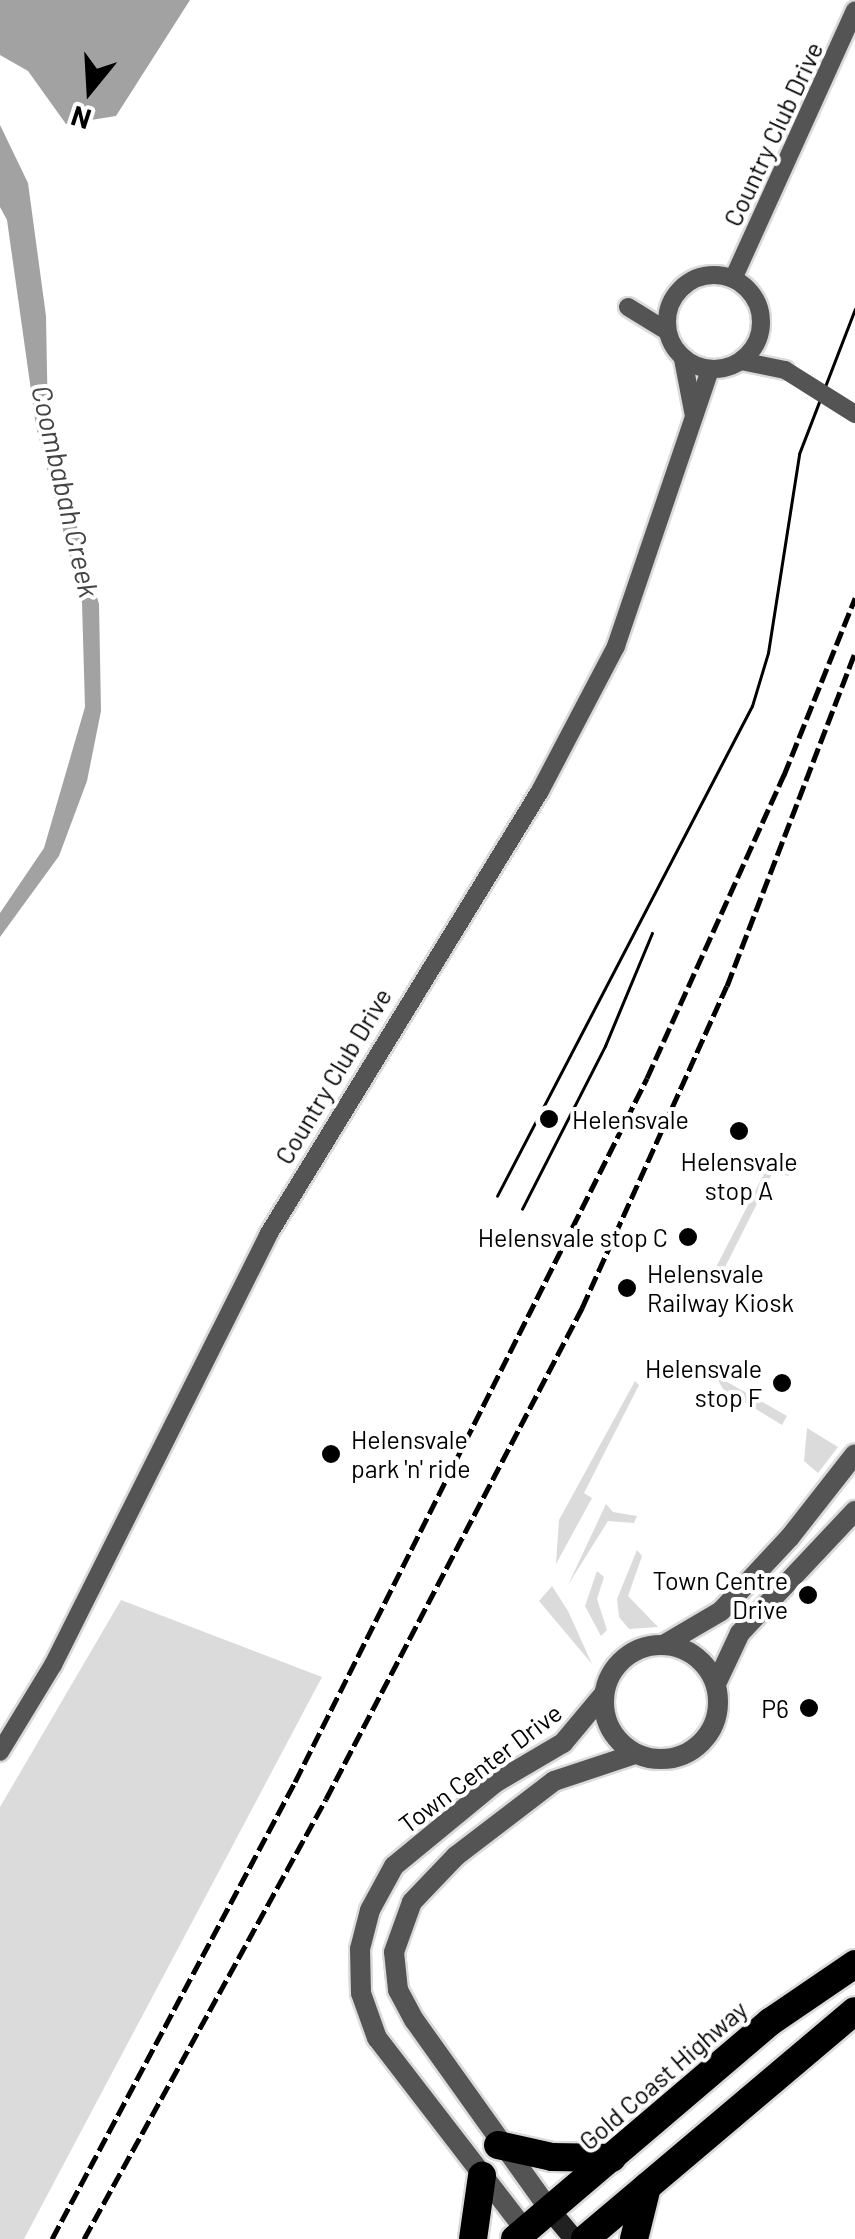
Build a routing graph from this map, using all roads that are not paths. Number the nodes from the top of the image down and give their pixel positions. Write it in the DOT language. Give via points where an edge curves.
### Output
graph roads {
  1 [pos="855,10"];
  2 [pos="733,279"];
  3 [pos="669,307"];
  4 [pos="668,331"];
  5 [pos="757,343"];
  6 [pos="682,358"];
  7 [pos="741,360"];
  8 [pos="710,370"];
  9 [pos="784,370"];
  10 [pos="855,414"];
  11 [pos="694,422"];
  12 [pos="855,1454"];
  13 [pos="855,1511"];
  14 [pos="663,1644"];
  15 [pos="716,1684"];
  16 [pos="604,1694"];
  17 [pos="0,1752"];
  18 [pos="632,1755"];
  19 [pos="855,1964"];
  20 [pos="855,2011"];
  21 [pos="498,2144"];
  22 [pos="612,2158"];
  23 [pos="482,2176"];
  24 [pos="647,2187"];
  25 [pos="549,2209"];
  26 [pos="524,2236"];
  27 [pos="473,2239"];
  28 [pos="574,2239"];
  29 [pos="586,2239"];
  30 [pos="634,2239"];
  1 -- 2 [label="street, Country Club Drive"];
  2 -- 3 [label="street" via="696,278"];
  2 -- 5 [label="street" via="761,313"];
  3 -- 4 [label="street, Country Club Drive"];
  3 -- 4 [label="street" via="628,307"];
  4 -- 6 [label="street, Country Club Drive"];
  5 -- 7 [label="street"];
  5 -- 9 [label="street"];
  6 -- 8 [label="street"];
  6 -- 11 [label="street, Country Club Drive"];
  7 -- 8 [label="street"];
  7 -- 9 [label="street"];
  8 -- 11 [label="street, Country Club Drive"];
  9 -- 10 [label="street, bridge"];
  11 -- 17 [label="street, Country Club Drive" via="616,646 540,791 259,1252 53,1665"];
  12 -- 14 [label="street" via="720,1611 689,1636"];
  13 -- 15 [label="street" via="740,1633"];
  14 -- 15 [label="street" via="700,1659"];
  14 -- 16 [label="street" via="626,1657"];
  15 -- 18 [label="street" via="715,1716 698,1744 664,1760"];
  16 -- 18 [label="street" via="608,1725"];
  16 -- 23 [label="street, Town Center Drive" via="563,1743 495,1783 394,1866 364,1929 362,1992 377,2038"];
  18 -- 21 [label="street" via="566,1775 502,1818 425,1884 396,1938 394,1968 406,2008"];
  19 -- 22 [label="highway, Gold Coast Highway" via="770,2022"];
  20 -- 24 [label="highway"];
  21 -- 22 [label="highway" via="552,2156"];
  21 -- 25 [label="street"];
  22 -- 25 [label="highway, Gold Coast Highway"];
  23 -- 26 [label="street, Town Center Drive"];
  23 -- 27 [label="highway"];
  24 -- 29 [label="highway"];
  24 -- 30 [label="highway"];
  25 -- 26 [label="highway, Gold Coast Highway"];
  25 -- 28 [label="main road"];
}
